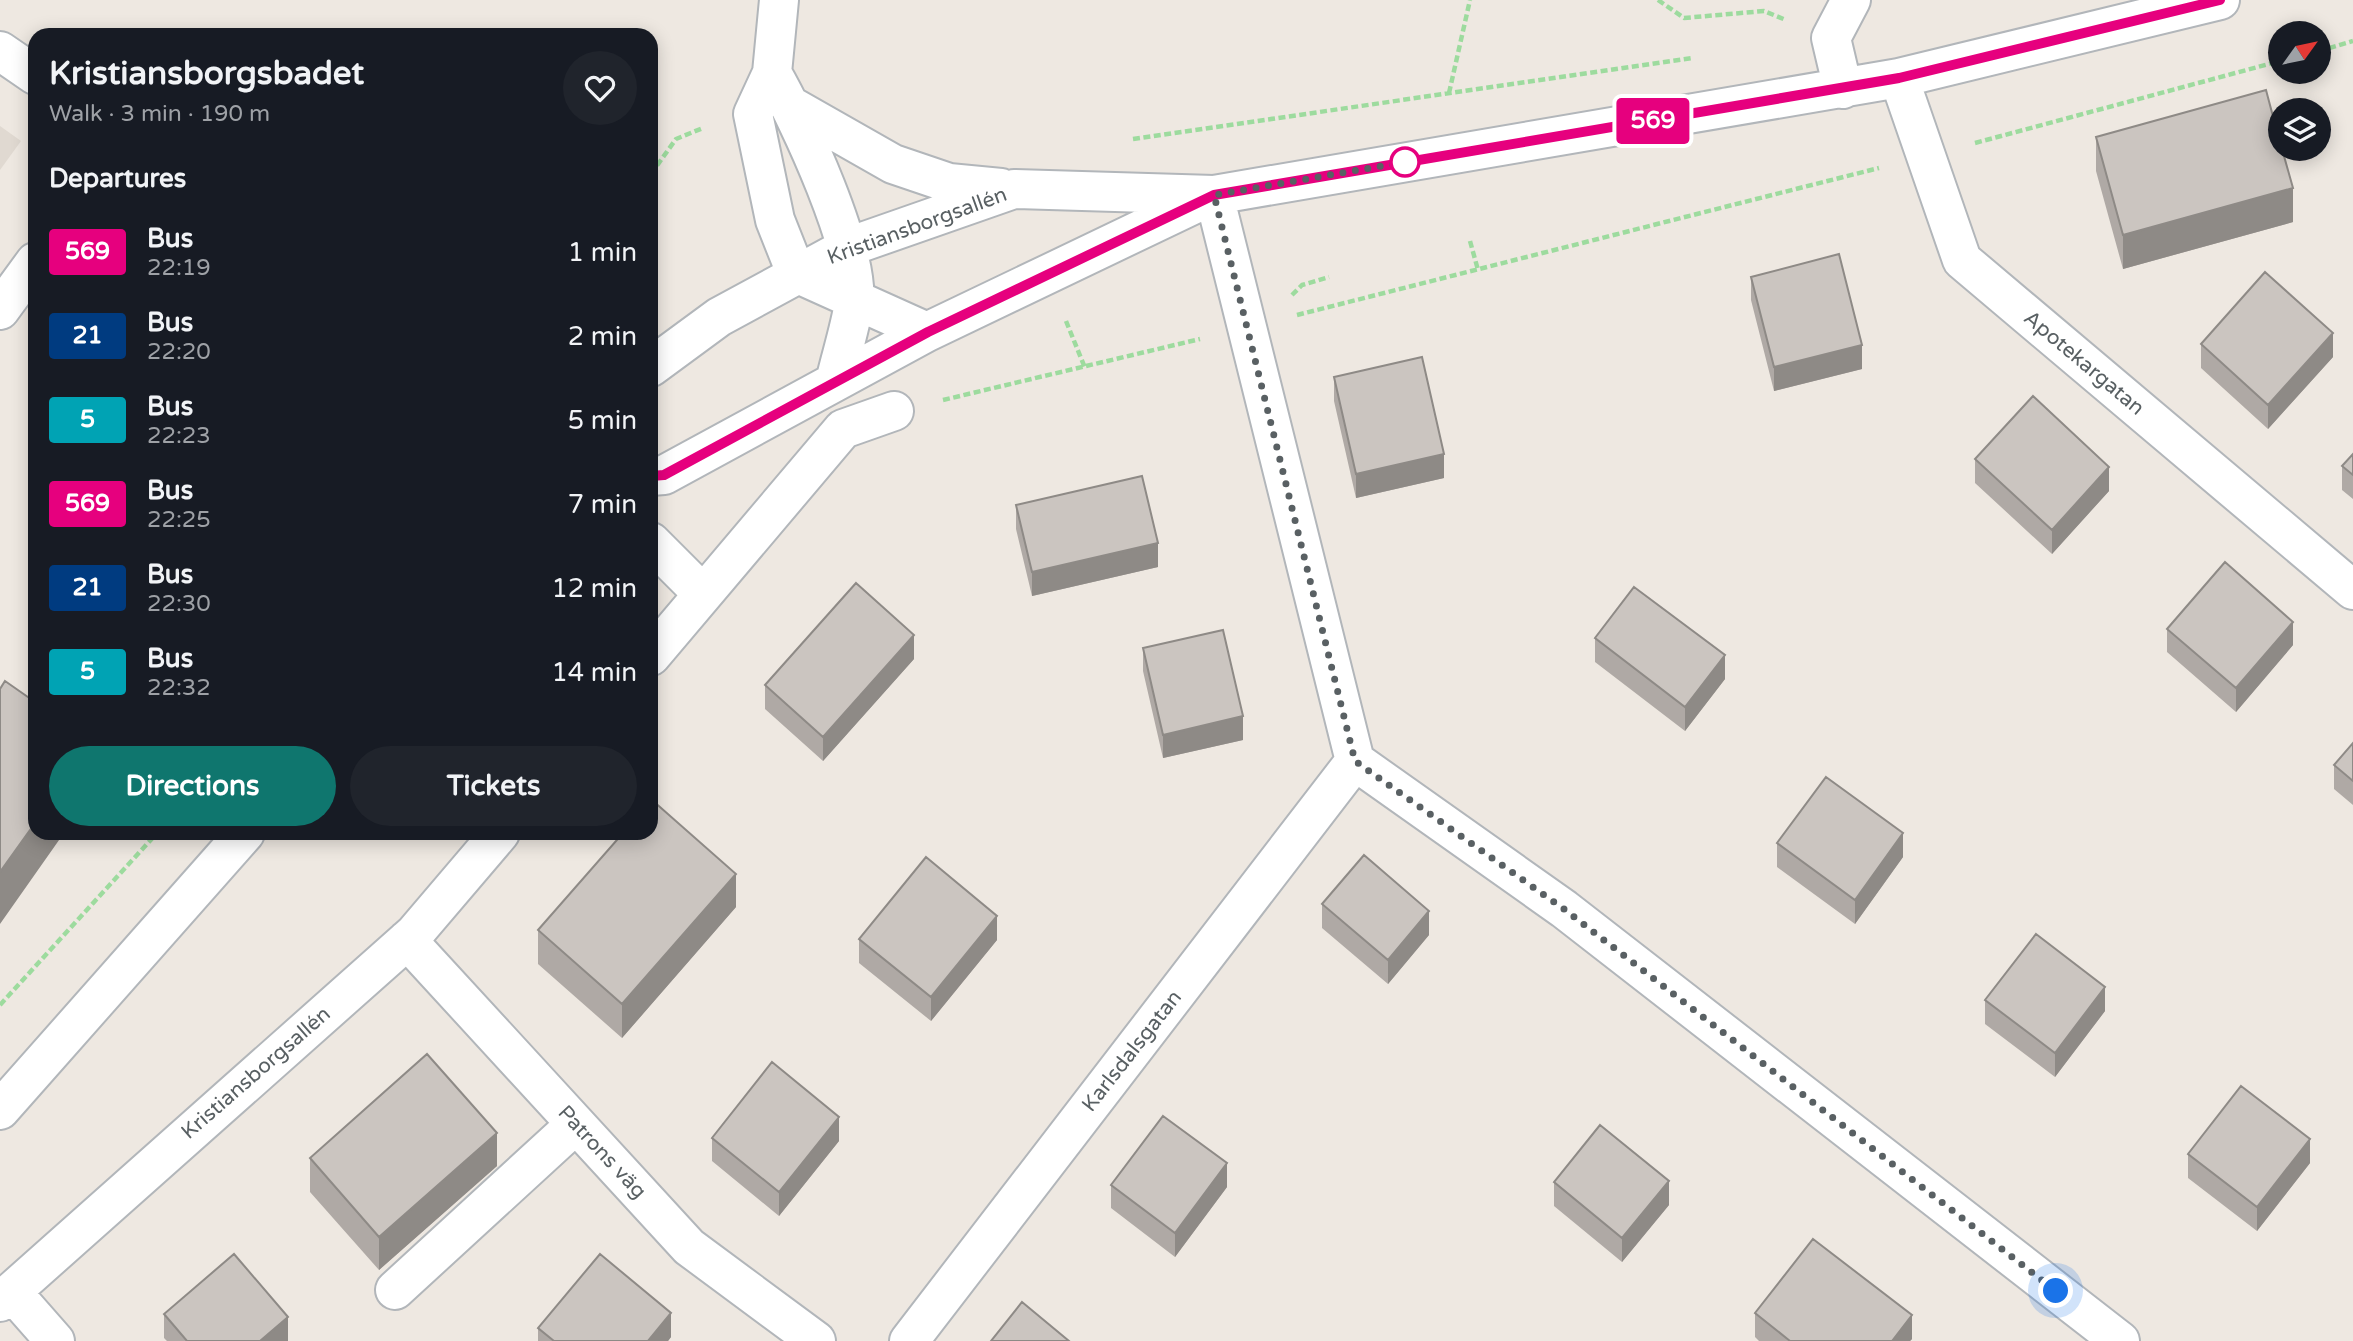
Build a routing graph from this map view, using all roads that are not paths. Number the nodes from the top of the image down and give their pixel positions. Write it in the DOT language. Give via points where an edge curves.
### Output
graph roads {
  1 [pos="779,0"];
  2 [pos="1851,0"];
  3 [pos="2220,0"];
  4 [pos="0,51"];
  5 [pos="28,70"];
  6 [pos="772,72"];
  7 [pos="1899,78"];
  8 [pos="1843,89"];
  9 [pos="791,106"];
  10 [pos="1014,189"];
  11 [pos="1214,195"];
  12 [pos="848,247"];
  13 [pos="28,272"];
  14 [pos="796,273"];
  15 [pos="854,301"];
  16 [pos="0,310"];
  17 [pos="928,332"];
  18 [pos="658,362"];
  19 [pos="835,382"];
  20 [pos="894,411"];
  21 [pos="658,475"];
  22 [pos="658,549"];
  23 [pos="2353,590"];
  24 [pos="703,594"];
  25 [pos="658,648"];
  26 [pos="1355,761"];
  27 [pos="239,840"];
  28 [pos="494,840"];
  29 [pos="407,940"];
  30 [pos="0,1110"];
  31 [pos="576,1124"];
  32 [pos="395,1290"];
  33 [pos="6,1297"];
  34 [pos="55,1341"];
  35 [pos="817,1341"];
  36 [pos="909,1341"];
  37 [pos="2120,1341"];
  1 -- 6 [label="street"];
  2 -- 8 [label="street" via="1831,38"];
  3 -- 7 [label="street, Kristiansborgsallén"];
  4 -- 5 [label="street"];
  6 -- 9 [label="street"];
  6 -- 14 [label="street" via="753,114 775,220"];
  7 -- 8 [label="street, Kristiansborgsallén"];
  7 -- 23 [label="street, Apotekargatan" via="1962,260"];
  8 -- 11 [label="street, Kristiansborgsallén"];
  9 -- 10 [label="street" via="893,164 949,183"];
  9 -- 12 [label="street"];
  10 -- 11 [label="street, Kristiansborgsallén"];
  10 -- 12 [label="street, Kristiansborgsallén"];
  11 -- 17 [label="street, Kristiansborgsallén"];
  11 -- 26 [label="street"];
  12 -- 14 [label="street, Kristiansborgsallén"];
  12 -- 15 [label="street"];
  13 -- 16 [label="street"];
  14 -- 15 [label="street"];
  14 -- 18 [label="street, Kristiansborgsallén" via="719,317"];
  15 -- 17 [label="street"];
  15 -- 19 [label="street"];
  17 -- 19 [label="street, Kristiansborgsallén"];
  19 -- 21 [label="street, Kristiansborgsallén"];
  20 -- 24 [label="street" via="843,429"];
  22 -- 24 [label="street"];
  24 -- 25 [label="street"];
  26 -- 36 [label="street, Karlsdalsgatan"];
  26 -- 37 [label="street" via="1564,909"];
  27 -- 30 [label="street"];
  28 -- 29 [label="street, Kristiansborgsallén"];
  29 -- 31 [label="street, Patrons väg"];
  29 -- 33 [label="street, Kristiansborgsallén"];
  31 -- 32 [label="street"];
  31 -- 35 [label="street, Patrons väg" via="689,1247"];
  33 -- 34 [label="street"];
}
